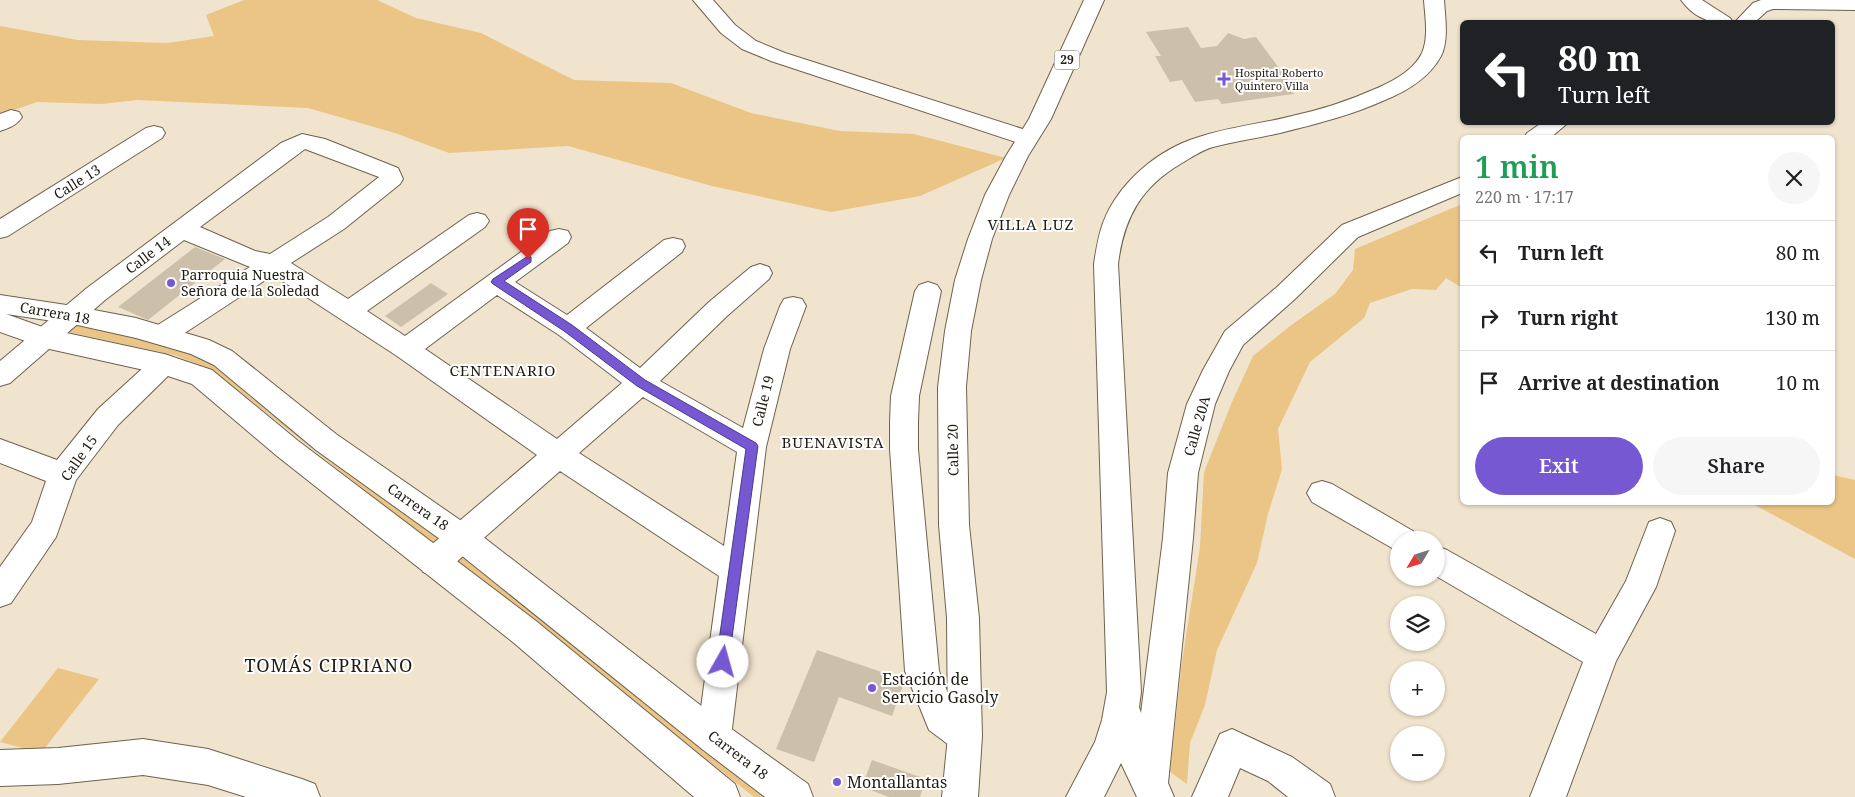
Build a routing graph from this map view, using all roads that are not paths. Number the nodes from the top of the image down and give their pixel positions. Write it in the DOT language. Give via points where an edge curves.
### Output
graph roads {
  1 [pos="703,0"];
  2 [pos="1094,0"];
  3 [pos="1434,0"];
  4 [pos="1691,0"];
  5 [pos="1855,4"];
  6 [pos="1720,20"];
  7 [pos="1746,20"];
  8 [pos="1554,125"];
  9 [pos="1033,129"];
  10 [pos="154,134"];
  11 [pos="1539,135"];
  12 [pos="302,141"];
  13 [pos="1460,185"];
  14 [pos="477,221"];
  15 [pos="182,229"];
  16 [pos="0,230"];
  17 [pos="559,237"];
  18 [pos="673,246"];
  19 [pos="272,263"];
  20 [pos="760,273"];
  21 [pos="496,282"];
  22 [pos="928,291"];
  23 [pos="0,304"];
  24 [pos="793,306"];
  25 [pos="349,312"];
  26 [pos="73,315"];
  27 [pos="0,322"];
  28 [pos="568,328"];
  29 [pos="45,338"];
  30 [pos="406,349"];
  31 [pos="163,350"];
  32 [pos="0,376"];
  33 [pos="641,383"];
  34 [pos="752,446"];
  35 [pos="0,451"];
  36 [pos="557,454"];
  37 [pos="63,475"];
  38 [pos="1322,493"];
  39 [pos="1660,531"];
  40 [pos="1390,533"];
  41 [pos="462,538"];
  42 [pos="434,562"];
  43 [pos="1445,565"];
  44 [pos="734,569"];
  45 [pos="0,593"];
  46 [pos="1602,655"];
  47 [pos="1122,708"];
  48 [pos="965,736"];
  49 [pos="714,737"];
  50 [pos="0,768"];
  51 [pos="1153,791"];
  52 [pos="302,797"];
  53 [pos="722,797"];
  54 [pos="796,797"];
  55 [pos="960,797"];
  56 [pos="1084,797"];
  57 [pos="1210,797"];
  58 [pos="1316,797"];
  59 [pos="1548,797"];
  1 -- 9 [label="street" via="728,29 749,45 771,54"];
  2 -- 9 [label="street, 29"];
  3 -- 47 [label="street" via="1436,25 1431,55 1421,70 1404,82 1366,102 1328,115 1189,148 1150,175 1130,193 1120,210 1107,246 1106,264 1124,692"];
  4 -- 6 [label="street"];
  5 -- 7 [label="street" via="1770,3 1760,7"];
  8 -- 11 [label="street"];
  9 -- 48 [label="street, Calle 20" via="997,195 980,239 958,331 952,387 954,525 963,618"];
  10 -- 16 [label="street, Calle 13"];
  12 -- 15 [label="street, Calle 14"];
  12 -- 19 [label="street, Calle 15" via="390,173 392,179 336,223"];
  13 -- 51 [label="street, Calle 20A" via="1350,231 1234,338 1216,370 1201,404 1183,473"];
  14 -- 25 [label="street"];
  15 -- 19 [label="street" via="249,258"];
  15 -- 26 [label="street, Calle 14"];
  17 -- 21 [label="street"];
  18 -- 28 [label="street"];
  19 -- 25 [label="street"];
  19 -- 31 [label="street, Calle 15"];
  20 -- 33 [label="street"];
  21 -- 28 [label="street"];
  21 -- 30 [label="street"];
  22 -- 48 [label="street" via="905,396 904,422 918,631 922,671 941,718"];
  23 -- 26 [label="street, Carrera 18"];
  24 -- 34 [label="street, Calle 19" via="777,349"];
  25 -- 30 [label="street"];
  26 -- 29 [label="street, Calle 14"];
  26 -- 31 [label="street, Carrera 18"];
  27 -- 29 [label="street, Carrera 18"];
  28 -- 33 [label="street"];
  29 -- 31 [label="street, Carrera 18"];
  29 -- 32 [label="street, Calle 14"];
  30 -- 36 [label="street"];
  31 -- 37 [label="street, Calle 15"];
  31 -- 41 [label="street, Carrera 18" via="200,346 223,358 326,442"];
  31 -- 42 [label="street, Carrera 18" via="202,377 287,448"];
  33 -- 34 [label="street"];
  33 -- 36 [label="street"];
  34 -- 44 [label="street, Calle 19"];
  35 -- 37 [label="street"];
  36 -- 41 [label="street"];
  36 -- 44 [label="street"];
  37 -- 45 [label="street, Calle 15" via="45,528"];
  38 -- 40 [label="street"];
  39 -- 46 [label="street" via="1640,587"];
  41 -- 42 [label="street"];
  41 -- 49 [label="street, Carrera 18"];
  42 -- 53 [label="street, Carrera 18" via="524,632"];
  43 -- 46 [label="street"];
  44 -- 49 [label="street, Calle 19"];
  46 -- 59 [label="street"];
  47 -- 51 [label="street" via="1130,743"];
  47 -- 56 [label="street" via="1101,771"];
  48 -- 55 [label="street, Calle 20"];
  49 -- 54 [label="street, Carrera 18"];
  50 -- 52 [label="street" via="143,757 208,767"];
  57 -- 58 [label="street" via="1232,746 1280,769"];
}
